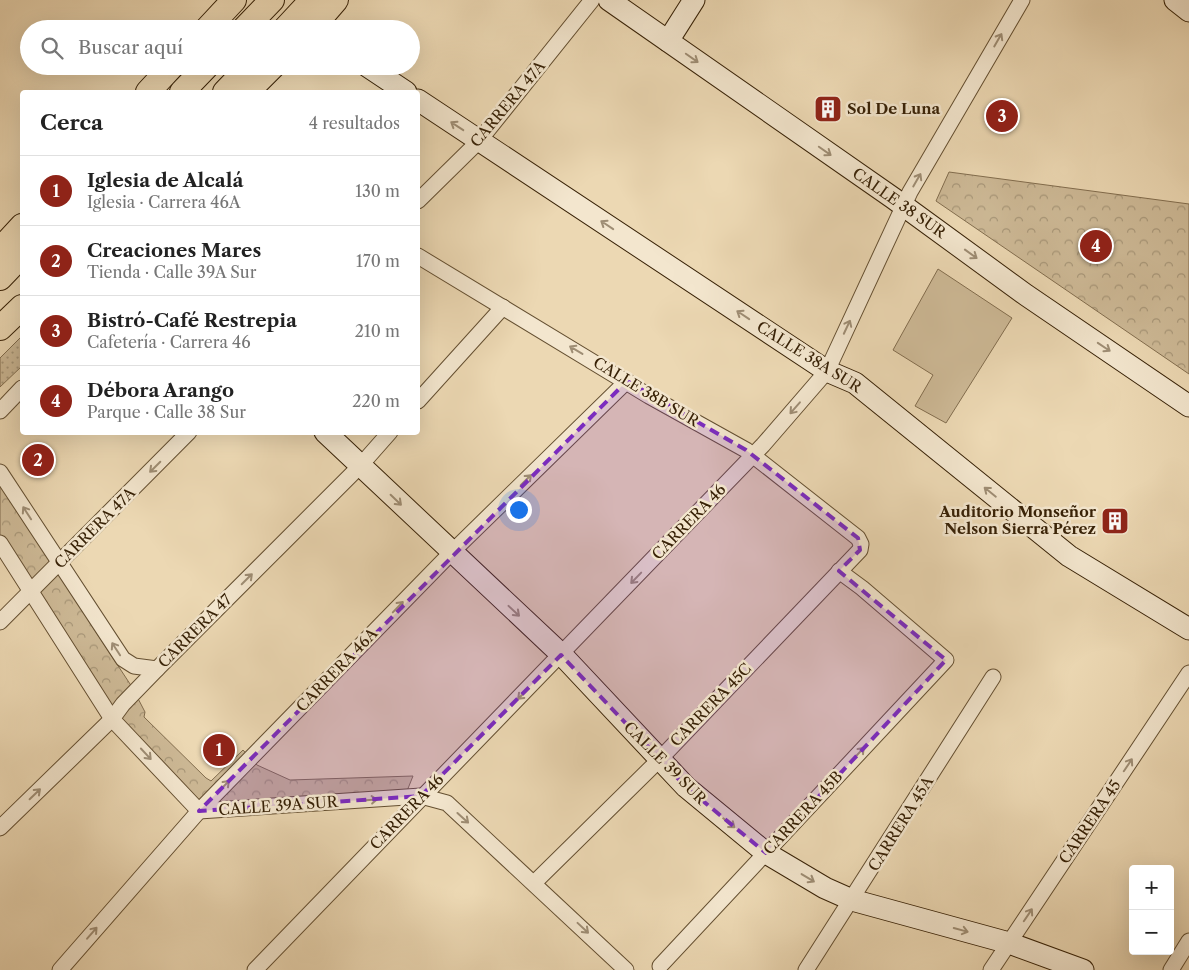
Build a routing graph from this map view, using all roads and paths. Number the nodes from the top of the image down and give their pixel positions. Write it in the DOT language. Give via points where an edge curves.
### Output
graph roads {
  1 [pos="234,0"];
  2 [pos="272,0"];
  3 [pos="312,0"];
  4 [pos="336,0"];
  5 [pos="592,0"];
  6 [pos="609,0"];
  7 [pos="694,0"];
  8 [pos="1022,0"];
  9 [pos="1175,0"];
  10 [pos="1189,11"];
  11 [pos="215,20"];
  12 [pos="253,20"];
  13 [pos="293,20"];
  14 [pos="319,20"];
  15 [pos="668,41"];
  16 [pos="164,75"];
  17 [pos="198,75"];
  18 [pos="241,75"];
  19 [pos="265,75"];
  20 [pos="380,75"];
  21 [pos="150,90"];
  22 [pos="184,90"];
  23 [pos="227,90"];
  24 [pos="249,90"];
  25 [pos="403,90"];
  26 [pos="420,101"];
  27 [pos="479,141"];
  28 [pos="420,199"];
  29 [pos="903,205"];
  30 [pos="20,228"];
  31 [pos="0,250"];
  32 [pos="20,257"];
  33 [pos="420,257"];
  34 [pos="0,278"];
  35 [pos="503,307"];
  36 [pos="20,310"];
  37 [pos="0,328"];
  38 [pos="827,371"];
  39 [pos="626,381"];
  40 [pos="20,390"];
  41 [pos="420,399"];
  42 [pos="1189,406"];
  43 [pos="0,411"];
  44 [pos="186,435"];
  45 [pos="329,435"];
  46 [pos="387,435"];
  47 [pos="752,456"];
  48 [pos="360,466"];
  49 [pos="0,472"];
  50 [pos="0,543"];
  51 [pos="862,544"];
  52 [pos="451,553"];
  53 [pos="60,564"];
  54 [pos="839,571"];
  55 [pos="31,591"];
  56 [pos="0,622"];
  57 [pos="1189,630"];
  58 [pos="562,655"];
  59 [pos="157,669"];
  60 [pos="1189,673"];
  61 [pos="993,677"];
  62 [pos="112,719"];
  63 [pos="659,760"];
  64 [pos="421,796"];
  65 [pos="199,811"];
  66 [pos="0,828"];
  67 [pos="766,852"];
  68 [pos="534,883"];
  69 [pos="852,900"];
  70 [pos="1189,941"];
  71 [pos="1009,943"];
  72 [pos="660,966"];
  73 [pos="60,970"];
  74 [pos="255,970"];
  75 [pos="626,970"];
  76 [pos="806,970"];
  77 [pos="991,970"];
  78 [pos="1083,970"];
  79 [pos="1171,970"];
  1 -- 11 [label="main road"];
  2 -- 12 [label="main road"];
  3 -- 13 [label="main road"];
  4 -- 14 [label="main road"];
  5 -- 27 [label="street, CARRERA 47A"];
  6 -- 15 [label="street, CALLE 38 SUR"];
  7 -- 15 [label="street"];
  29 -- 8 [label="street, CARRERA 46, one-way"];
  9 -- 10 [label="street"];
  15 -- 29 [label="street, CALLE 38 SUR, one-way"];
  16 -- 21 [label="main road"];
  17 -- 22 [label="main road"];
  18 -- 23 [label="main road"];
  19 -- 24 [label="main road"];
  20 -- 25 [label="street"];
  27 -- 26 [label="street, CALLE 38A SUR, one-way"];
  27 -- 28 [label="street, CARRERA 47A"];
  38 -- 27 [label="street, CALLE 38A SUR, one-way"];
  38 -- 29 [label="street, CARRERA 46, one-way"];
  29 -- 42 [label="street, CALLE 38 SUR, one-way" via="1026,295"];
  30 -- 31 [label="main road"];
  32 -- 34 [label="main road"];
  33 -- 35 [label="street, CALLE 38B SUR"];
  39 -- 35 [label="street, CALLE 38B SUR, one-way"];
  35 -- 41 [label="street"];
  36 -- 37 [label="main road"];
  38 -- 47 [label="street, CARRERA 46, one-way"];
  57 -- 38 [label="street, CALLE 38A SUR, one-way" via="1069,556 855,383"];
  39 -- 47 [label="street, CALLE 38B SUR"];
  52 -- 39 [label="street, CARRERA 46A, one-way"];
  40 -- 43 [label="street"];
  44 -- 53 [label="street, CARRERA 47A, one-way"];
  45 -- 48 [label="street, CALLE 39 SUR"];
  46 -- 48 [label="street, CARRERA 47"];
  47 -- 51 [label="street, CALLE 38B SUR"];
  47 -- 58 [label="street, CARRERA 46, one-way"];
  48 -- 52 [label="street, CALLE 39 SUR, one-way"];
  59 -- 48 [label="street, CARRERA 47, one-way"];
  53 -- 49 [label="street, one-way"];
  50 -- 55 [label="street, CALLE 39A SUR"];
  51 -- 54 [label="street, CARRERA 45C"];
  52 -- 58 [label="street, CALLE 39 SUR, one-way"];
  65 -- 52 [label="street, CARRERA 46A, one-way"];
  53 -- 55 [label="street, CARRERA 47A"];
  59 -- 53 [label="street, one-way" via="134,666 123,659"];
  54 -- 63 [label="street, CARRERA 45C"];
  67 -- 54 [label="street, CARRERA 45B, one-way" via="946,660"];
  55 -- 56 [label="street, CARRERA 47A"];
  55 -- 62 [label="street, CALLE 39A SUR"];
  58 -- 63 [label="street, CALLE 39 SUR"];
  58 -- 64 [label="street, CARRERA 46, one-way"];
  59 -- 62 [label="street, CARRERA 47"];
  71 -- 60 [label="street, CARRERA 45, one-way"];
  61 -- 69 [label="street, CARRERA 45A"];
  62 -- 65 [label="street, CALLE 39A SUR, one-way"];
  66 -- 62 [label="street, CARRERA 47, one-way"];
  63 -- 67 [label="street, CALLE 39 SUR, one-way" via="686,787"];
  63 -- 68 [label="street, CARRERA 45C"];
  65 -- 64 [label="street, CALLE 39A SUR, one-way"];
  64 -- 68 [label="street, CALLE 39A SUR, one-way" via="447,803"];
  64 -- 74 [label="street, CARRERA 46"];
  73 -- 65 [label="street, CARRERA 46A, one-way"];
  67 -- 69 [label="street, CALLE 39 SUR, one-way" via="825,888"];
  67 -- 72 [label="street, CARRERA 45B"];
  68 -- 75 [label="street, CALLE 39A SUR, one-way"];
  69 -- 71 [label="street, CALLE 39 SUR, one-way"];
  69 -- 76 [label="street, CARRERA 45A"];
  70 -- 79 [label="street"];
  71 -- 77 [label="street, CARRERA 45"];
  71 -- 78 [label="street, CALLE 39 SUR"];
}
